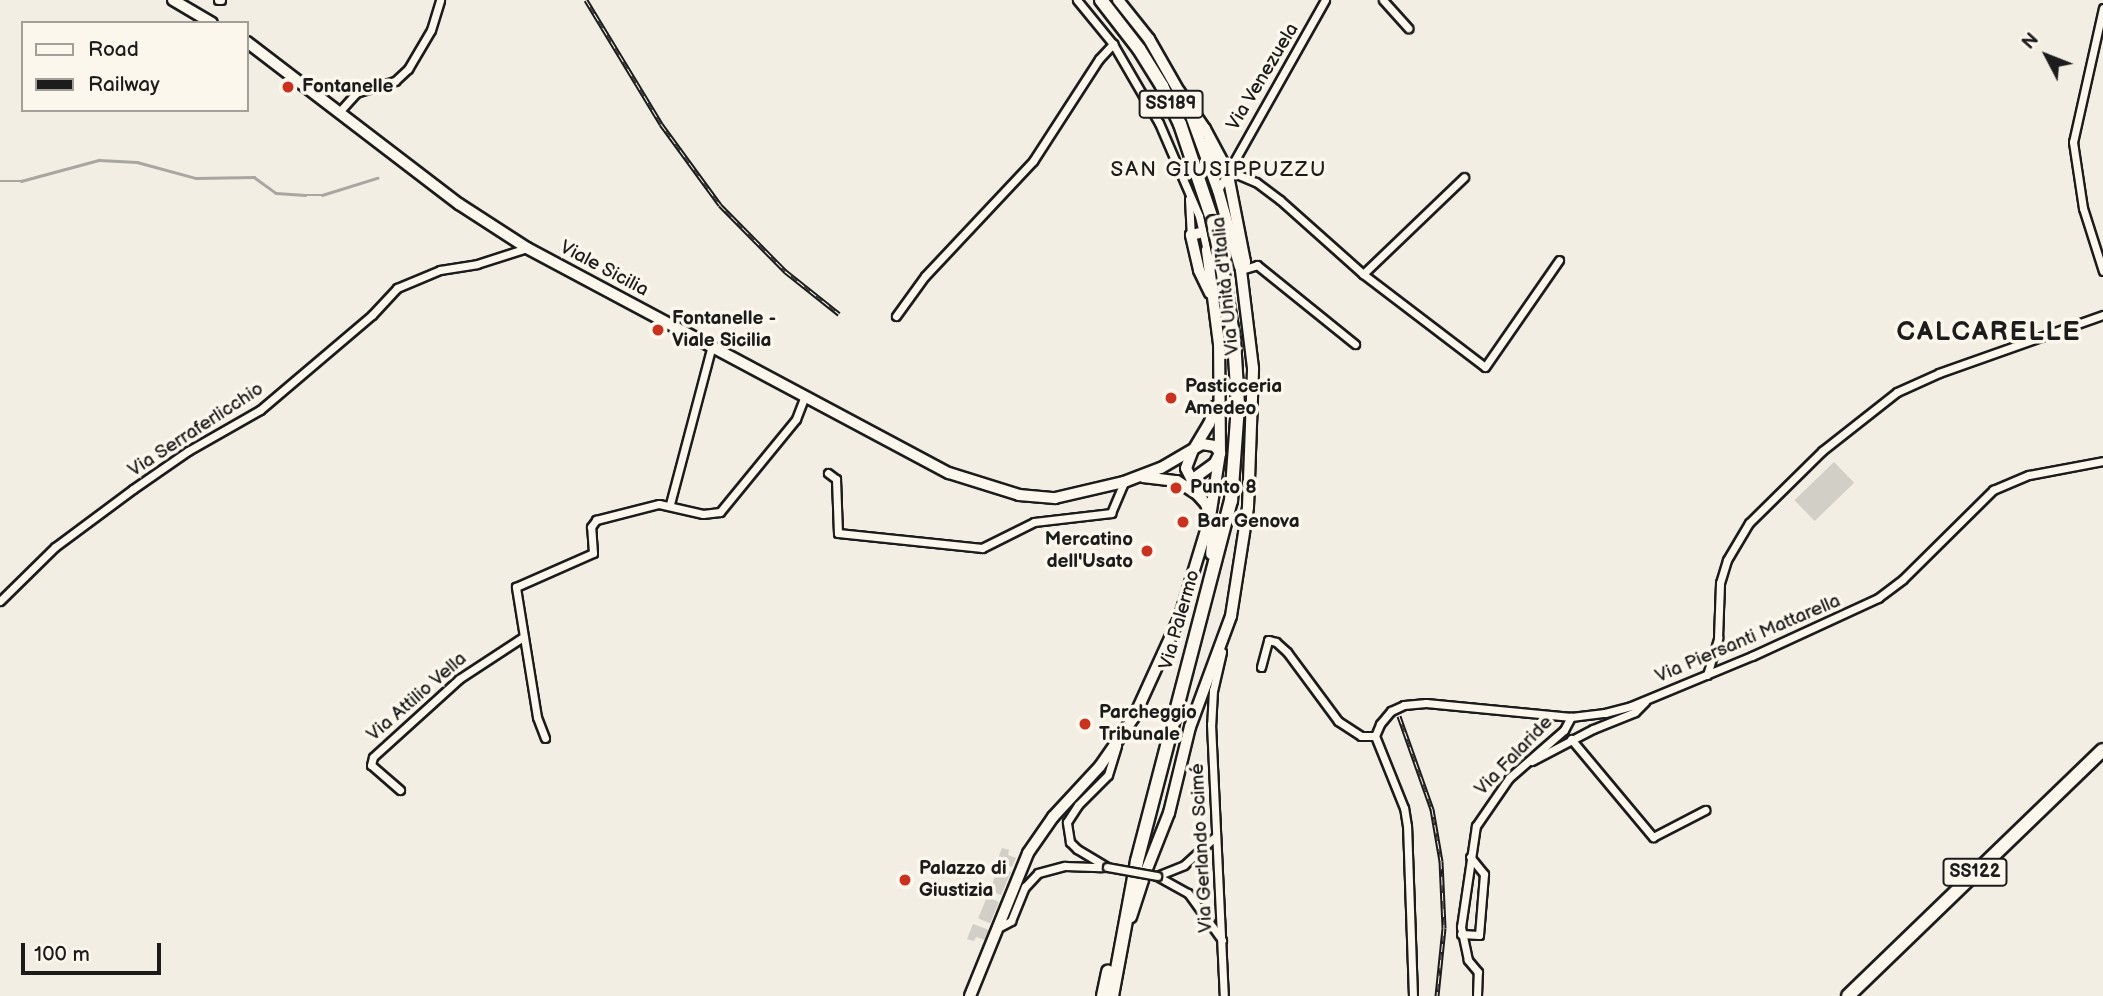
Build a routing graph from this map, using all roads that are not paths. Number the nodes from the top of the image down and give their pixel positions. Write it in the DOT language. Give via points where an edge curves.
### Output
graph roads {
  1 [pos="173,0"];
  2 [pos="440,0"];
  3 [pos="1077,0"];
  4 [pos="1101,0"];
  5 [pos="1118,0"];
  6 [pos="1325,0"];
  7 [pos="1383,0"];
  8 [pos="2103,8"];
  9 [pos="209,21"];
  10 [pos="1408,28"];
  11 [pos="248,43"];
  12 [pos="1113,44"];
  13 [pos="1180,91"];
  14 [pos="340,111"];
  15 [pos="1198,132"];
  16 [pos="1227,170"];
  17 [pos="1464,177"];
  18 [pos="1246,178"];
  19 [pos="1218,190"];
  20 [pos="1232,194"];
  21 [pos="1189,199"];
  22 [pos="1228,227"];
  23 [pos="1197,234"];
  24 [pos="1237,243"];
  25 [pos="527,248"];
  26 [pos="1213,250"];
  27 [pos="1195,253"];
  28 [pos="1559,260"];
  29 [pos="1241,270"];
  30 [pos="2103,271"];
  31 [pos="1363,274"];
  32 [pos="1212,299"];
  33 [pos="2103,315"];
  34 [pos="896,316"];
  35 [pos="1355,344"];
  36 [pos="712,345"];
  37 [pos="1220,389"];
  38 [pos="805,396"];
  39 [pos="1193,450"];
  40 [pos="1220,453"];
  41 [pos="2103,461"];
  42 [pos="828,473"];
  43 [pos="1136,477"];
  44 [pos="1191,480"];
  45 [pos="1177,481"];
  46 [pos="1124,482"];
  47 [pos="1206,504"];
  48 [pos="670,505"];
  49 [pos="1210,517"];
  50 [pos="0,601"];
  51 [pos="1231,616"];
  52 [pos="1801,634"];
  53 [pos="523,637"];
  54 [pos="1805,642"];
  55 [pos="1191,652"];
  56 [pos="1261,667"];
  57 [pos="1707,675"];
  58 [pos="1649,699"];
  59 [pos="1571,717"];
  60 [pos="1375,736"];
  61 [pos="545,738"];
  62 [pos="1167,738"];
  63 [pos="1571,739"];
  64 [pos="1117,743"];
  65 [pos="2103,750"];
  66 [pos="1525,763"];
  67 [pos="400,790"];
  68 [pos="1705,810"];
  69 [pos="1216,836"];
  70 [pos="1471,857"];
  71 [pos="1107,867"];
  72 [pos="1157,876"];
  73 [pos="997,928"];
  74 [pos="1461,934"];
  75 [pos="1224,944"];
  76 [pos="1119,960"];
  77 [pos="970,996"];
  78 [pos="1103,996"];
  79 [pos="1115,996"];
  80 [pos="1224,996"];
  81 [pos="1413,996"];
  82 [pos="1477,996"];
  83 [pos="1848,996"];
  1 -- 9 [label="street"];
  2 -- 14 [label="street" via="431,30 408,69 395,81 356,93"];
  3 -- 12 [label="street"];
  4 -- 26 [label="main road, Via Palermo / SS189, bridge" via="1139,49 1180,124 1213,222"];
  5 -- 13 [label="street, Via Unità d'Italia" via="1149,39"];
  6 -- 16 [label="street, Via Venezuela"];
  7 -- 10 [label="street"];
  8 -- 30 [label="street" via="2073,142 2083,208"];
  11 -- 14 [label="street, Viale Sicilia"];
  12 -- 21 [label="street" via="1159,123"];
  12 -- 34 [label="street" via="1098,59 1033,161 925,276"];
  13 -- 15 [label="street, Via Unità d'Italia"];
  13 -- 16 [label="street, Via Unità d'Italia"];
  14 -- 25 [label="street, Viale Sicilia" via="459,204"];
  15 -- 16 [label="street" via="1220,167"];
  15 -- 19 [label="street, Via Unità d'Italia"];
  16 -- 18 [label="street"];
  16 -- 19 [label="street, Via Venezuela"];
  16 -- 20 [label="street, Via Unità d'Italia"];
  17 -- 31 [label="street"];
  18 -- 20 [label="street"];
  18 -- 31 [label="street" via="1280,200"];
  19 -- 22 [label="street, Via Unità d'Italia"];
  20 -- 24 [label="street, Via Unità d'Italia"];
  21 -- 23 [label="street"];
  21 -- 23 [label="street"];
  22 -- 23 [label="street"];
  22 -- 24 [label="street, Via Unità d'Italia"];
  23 -- 26 [label="street"];
  23 -- 27 [label="street"];
  24 -- 26 [label="street"];
  24 -- 29 [label="street, Via Unità d'Italia" via="1245,262"];
  25 -- 36 [label="street, Viale Sicilia"];
  25 -- 50 [label="street, Via Serraferlicchio" via="440,270 397,288 260,411 188,451 133,489 55,547"];
  26 -- 27 [label="street"];
  26 -- 32 [label="street"];
  26 -- 55 [label="main road, Via Palermo" via="1234,340 1236,460 1221,544"];
  27 -- 32 [label="street"];
  28 -- 31 [label="street" via="1485,367"];
  29 -- 35 [label="street" via="1257,265"];
  29 -- 51 [label="street, Via Unità d'Italia" via="1253,368 1248,507"];
  32 -- 37 [label="street"];
  33 -- 57 [label="street" via="1897,392 1822,451 1749,523 1727,560 1720,583 1717,638"];
  36 -- 38 [label="street, Viale Sicilia"];
  36 -- 48 [label="street"];
  37 -- 39 [label="street" via="1209,424"];
  37 -- 40 [label="street"];
  38 -- 46 [label="street, Viale Sicilia" via="949,473 983,486 1055,498"];
  38 -- 48 [label="street" via="796,419 720,512 703,514"];
  39 -- 40 [label="street" via="1210,443"];
  39 -- 43 [label="street, Viale Sicilia"];
  39 -- 44 [label="street" via="1186,468"];
  40 -- 44 [label="street" via="1206,472"];
  40 -- 49 [label="street"];
  41 -- 52 [label="street, Via Piersanti Mattarella" via="2029,475 1993,490 1886,593"];
  42 -- 46 [label="street" via="836,479 838,533 982,548 1034,522 1111,513"];
  43 -- 45 [label="street"];
  43 -- 46 [label="street, Viale Sicilia"];
  44 -- 45 [label="street"];
  44 -- 47 [label="street"];
  45 -- 47 [label="street"];
  47 -- 49 [label="street"];
  48 -- 53 [label="street" via="596,520 591,527 593,553 516,587"];
  49 -- 55 [label="street" via="1214,545"];
  49 -- 64 [label="street" via="1166,653"];
  51 -- 69 [label="street, Via Gerlando Scimé" via="1213,690"];
  51 -- 76 [label="street, Via Unità d'Italia" via="1189,727 1169,813"];
  52 -- 54 [label="street"];
  52 -- 57 [label="street, Via Piersanti Mattarella"];
  53 -- 61 [label="street"];
  53 -- 67 [label="street, Via Attilio Vella" via="459,678 373,757 371,765"];
  55 -- 62 [label="main road, Via Palermo"];
  56 -- 60 [label="street" via="1268,640 1276,642 1338,721 1362,736"];
  57 -- 58 [label="street, Via Piersanti Mattarella"];
  58 -- 59 [label="street, Via Piersanti Mattarella" via="1615,711"];
  58 -- 63 [label="street" via="1635,712"];
  59 -- 60 [label="street, Via Piersanti Mattarella" via="1426,702 1391,711"];
  59 -- 66 [label="street, Via Falaride" via="1563,730"];
  60 -- 81 [label="street" via="1407,826"];
  62 -- 76 [label="main road, Via Palermo"];
  62 -- 78 [label="main road" via="1147,789"];
  63 -- 66 [label="street"];
  63 -- 68 [label="street" via="1653,837"];
  64 -- 71 [label="street" via="1108,775 1067,822 1070,842"];
  64 -- 73 [label="street" via="1032,844"];
  65 -- 83 [label="main road, SS122"];
  66 -- 70 [label="street, Via Falaride" via="1481,815"];
  69 -- 72 [label="street" via="1184,865"];
  69 -- 75 [label="street, Via Gerlando Scimé"];
  70 -- 74 [label="street, Via Falaride"];
  70 -- 74 [label="street" via="1484,874 1479,935"];
  71 -- 72 [label="street, bridge"];
  71 -- 73 [label="street" via="1065,866 1038,873 1025,887 1011,921"];
  72 -- 75 [label="street" via="1188,893"];
  73 -- 77 [label="street"];
  74 -- 82 [label="street, Via Falaride" via="1468,960 1478,972"];
  75 -- 80 [label="street, Via Gerlando Scimé"];
  76 -- 79 [label="main road, Via Palermo"];
}
